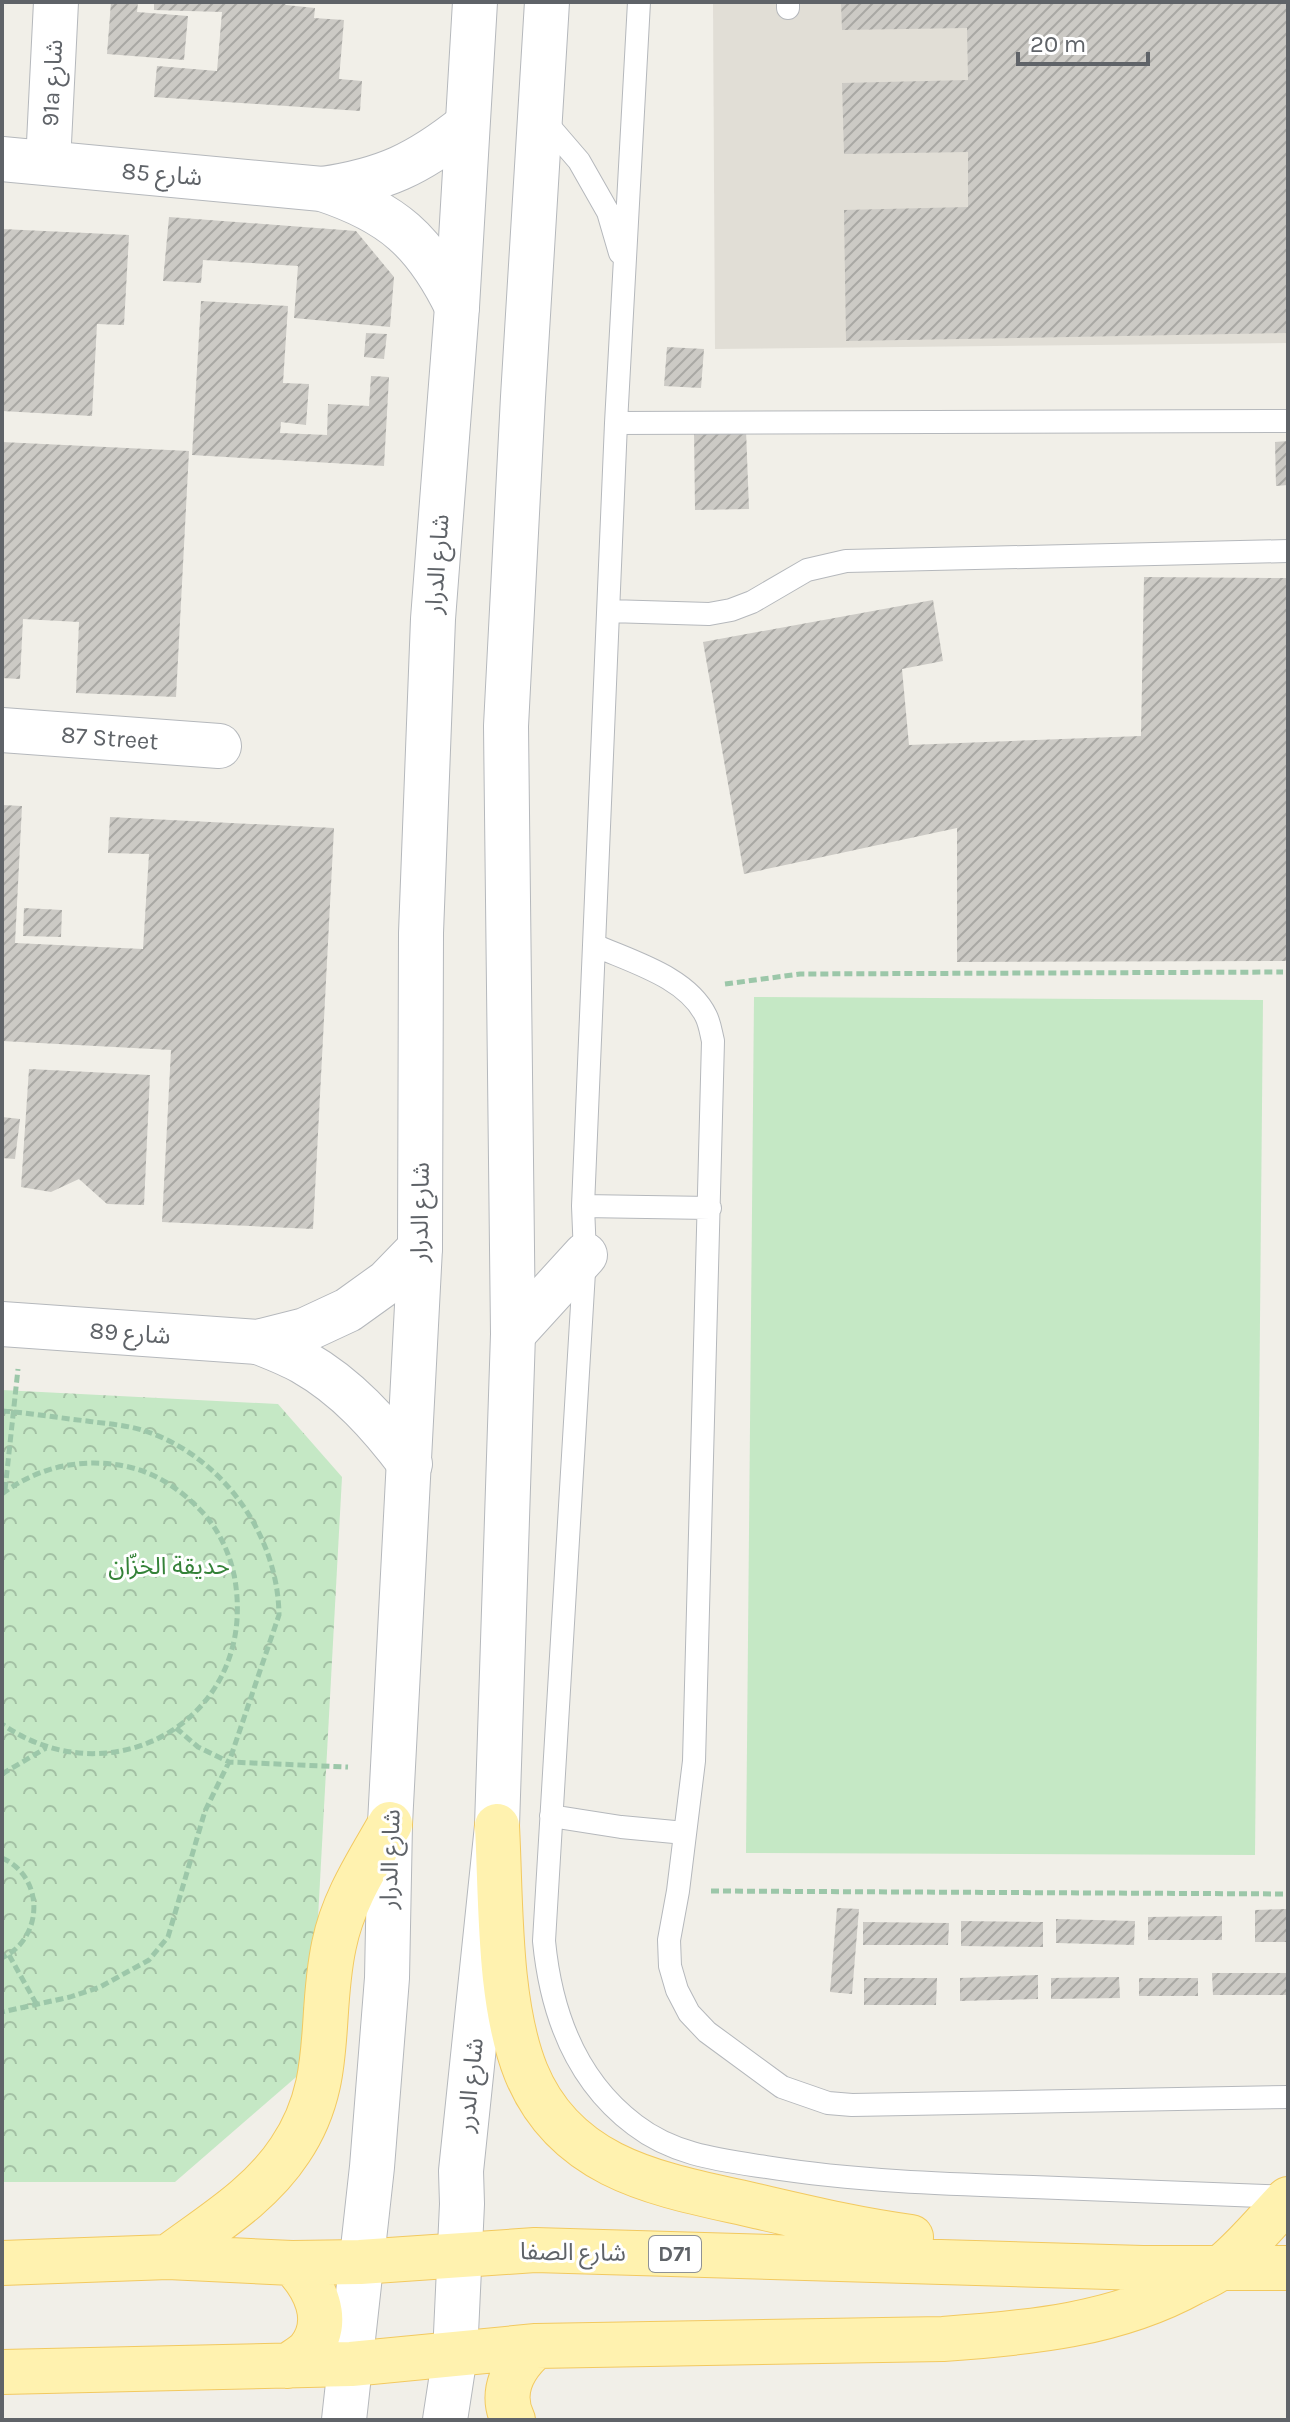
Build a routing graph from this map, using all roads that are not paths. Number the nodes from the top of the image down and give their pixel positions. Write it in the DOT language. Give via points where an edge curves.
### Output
graph roads {
  1 [pos="56,2"];
  2 [pos="475,2"];
  3 [pos="639,2"];
  4 [pos="548,4"];
  5 [pos="541,117"];
  6 [pos="467,125"];
  7 [pos="2,159"];
  8 [pos="48,163"];
  9 [pos="322,189"];
  10 [pos="625,269"];
  11 [pos="457,307"];
  12 [pos="1288,421"];
  13 [pos="616,423"];
  14 [pos="1288,551"];
  15 [pos="609,611"];
  16 [pos="2,730"];
  17 [pos="219,746"];
  18 [pos="594,945"];
  19 [pos="583,1206"];
  20 [pos="710,1208"];
  21 [pos="420,1248"];
  22 [pos="585,1255"];
  23 [pos="12,1325"];
  24 [pos="513,1334"];
  25 [pos="258,1342"];
  26 [pos="410,1464"];
  27 [pos="551,1816"];
  28 [pos="390,1824"];
  29 [pos="497,1826"];
  30 [pos="685,1833"];
  31 [pos="1288,2097"];
  32 [pos="699,2157"];
  33 [pos="1288,2198"];
  34 [pos="864,2230"];
  35 [pos="459,2253"];
  36 [pos="168,2257"];
  37 [pos="360,2262"];
  38 [pos="2,2263"];
  39 [pos="292,2263"];
  40 [pos="1223,2266"];
  41 [pos="1143,2268"];
  42 [pos="1288,2268"];
  43 [pos="536,2346"];
  44 [pos="455,2355"];
  45 [pos="351,2364"];
  46 [pos="288,2366"];
  47 [pos="2,2372"];
  48 [pos="344,2420"];
  49 [pos="445,2420"];
  50 [pos="513,2420"];
  1 -- 8 [label="street, 91a شارع"];
  2 -- 6 [label="street, شارع الدرار"];
  3 -- 10 [label="lane"];
  4 -- 5 [label="street"];
  5 -- 10 [label="lane" via="579,161 608,212"];
  5 -- 24 [label="street" via="506,726"];
  6 -- 9 [label="street, شارع 85" via="400,170"];
  6 -- 11 [label="street, شارع الدرار"];
  7 -- 8 [label="street, شارع 85"];
  8 -- 9 [label="street, شارع 85"];
  9 -- 11 [label="street, شارع 85" via="358,201 408,236 441,273"];
  10 -- 13 [label="lane"];
  11 -- 21 [label="street, شارع الدرار" via="433,619 421,933"];
  12 -- 13 [label="lane"];
  13 -- 15 [label="lane"];
  14 -- 15 [label="lane" via="846,561 807,570 731,610"];
  15 -- 18 [label="lane"];
  16 -- 17 [label="street, 87 Street"];
  18 -- 19 [label="lane"];
  18 -- 20 [label="lane" via="669,979 689,993 706,1016 713,1041"];
  19 -- 20 [label="lane"];
  19 -- 22 [label="lane"];
  20 -- 30 [label="lane" via="694,1761"];
  21 -- 25 [label="street, شارع 89" via="387,1282 348,1310 305,1330"];
  21 -- 26 [label="street, شارع الدرار"];
  22 -- 24 [label="street"];
  22 -- 27 [label="lane"];
  23 -- 25 [label="street, شارع 89"];
  24 -- 29 [label="street"];
  25 -- 26 [label="street, شارع 89" via="303,1362 344,1391 381,1425"];
  26 -- 28 [label="street, شارع الدرار"];
  27 -- 30 [label="lane"];
  27 -- 32 [label="lane" via="544,1941 550,1988 569,2045 619,2112 667,2144"];
  28 -- 36 [label="main road" via="355,1885 333,1946 320,2082 303,2127 260,2187"];
  28 -- 37 [label="street, شارع الدرار" via="387,1978"];
  29 -- 34 [label="main road" via="515,2038 538,2094 575,2140 630,2173 668,2187"];
  29 -- 35 [label="street, شارع الدرر" via="461,2171"];
  30 -- 31 [label="lane" via="669,1940 677,1990 707,2032 782,2087 828,2103 852,2105"];
  32 -- 33 [label="lane" via="829,2177"];
  32 -- 34 [label="lane"];
  33 -- 40 [label="main road"];
  34 -- 41 [label="main road"];
  35 -- 37 [label="main road, شارع الصفا / D71"];
  35 -- 41 [label="main road, شارع الصفا / D71" via="535,2250"];
  35 -- 44 [label="street"];
  36 -- 38 [label="main road, شارع الصفا / D71"];
  36 -- 39 [label="main road, شارع الصفا / D71"];
  37 -- 39 [label="main road, شارع الصفا / D71"];
  37 -- 45 [label="street, شارع الدرار"];
  39 -- 46 [label="main road" via="319,2300 319,2329 309,2350"];
  40 -- 41 [label="main road, شارع الصفا / D71"];
  40 -- 42 [label="main road, شارع الصفا / D71"];
  40 -- 43 [label="main road" via="1126,2311 1005,2334"];
  43 -- 44 [label="main road"];
  43 -- 50 [label="main road" via="511,2374 508,2411"];
  44 -- 45 [label="main road"];
  44 -- 49 [label="street"];
  45 -- 46 [label="main road"];
  45 -- 48 [label="street, شارع الدرار"];
  46 -- 47 [label="main road"];
}
